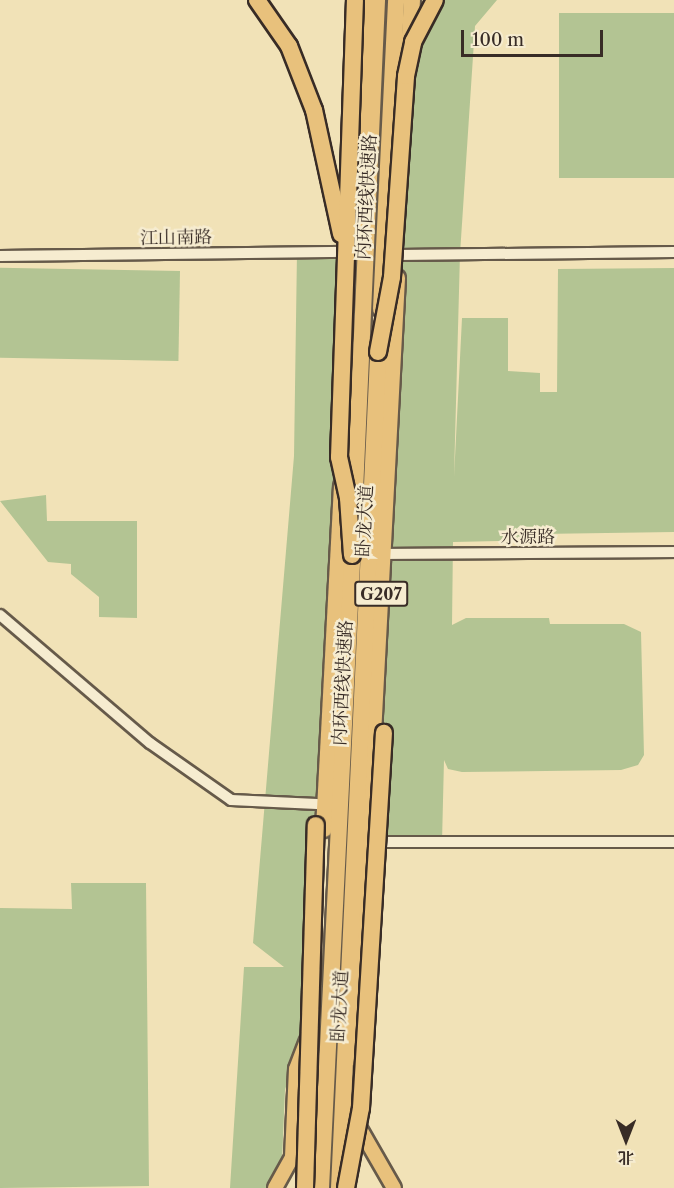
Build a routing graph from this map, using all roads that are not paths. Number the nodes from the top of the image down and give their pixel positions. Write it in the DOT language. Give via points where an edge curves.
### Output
graph roads {
  1 [pos="257,0"];
  2 [pos="355,0"];
  3 [pos="365,0"];
  4 [pos="377,0"];
  5 [pos="396,0"];
  6 [pos="412,0"];
  7 [pos="426,0"];
  8 [pos="435,0"];
  9 [pos="408,70"];
  10 [pos="674,252"];
  11 [pos="353,253"];
  12 [pos="398,255"];
  13 [pos="0,256"];
  14 [pos="347,270"];
  15 [pos="378,352"];
  16 [pos="674,552"];
  17 [pos="383,554"];
  18 [pos="352,555"];
  19 [pos="382,574"];
  20 [pos="0,615"];
  21 [pos="332,672"];
  22 [pos="317,804"];
  23 [pos="369,842"];
  24 [pos="674,842"];
  25 [pos="316,1017"];
  26 [pos="355,1120"];
  27 [pos="275,1188"];
  28 [pos="307,1188"];
  29 [pos="321,1188"];
  30 [pos="339,1188"];
  31 [pos="346,1188"];
  32 [pos="353,1188"];
  33 [pos="394,1188"];
  1 -- 14 [label="highway, bridge" via="289,45 314,110"];
  2 -- 14 [label="highway, bridge"];
  3 -- 11 [label="highway, 卧龙大道 / G207"];
  4 -- 18 [label="highway, 内环西线快速路, bridge"];
  5 -- 15 [label="highway, 内环西线快速路, bridge"];
  6 -- 9 [label="highway, 卧龙大道 / G207"];
  7 -- 9 [label="main road"];
  8 -- 15 [label="highway, bridge" via="413,42 406,76 392,276"];
  9 -- 12 [label="highway, 卧龙大道 / G207"];
  10 -- 12 [label="street"];
  11 -- 13 [label="street, 江山南路"];
  11 -- 21 [label="highway, 卧龙大道 / G207"];
  12 -- 17 [label="highway, 卧龙大道 / G207"];
  14 -- 18 [label="highway, bridge" via="339,457 348,498"];
  15 -- 30 [label="highway, 内环西线快速路"];
  16 -- 17 [label="street, 水源路"];
  17 -- 19 [label="highway, 卧龙大道 / G207"];
  18 -- 29 [label="highway, 内环西线快速路"];
  19 -- 23 [label="highway, 卧龙大道 / G207"];
  19 -- 31 [label="highway, bridge" via="384,733 361,1108"];
  20 -- 22 [label="street" via="150,743 231,800"];
  21 -- 22 [label="highway"];
  21 -- 25 [label="highway, 卧龙大道 / G207"];
  22 -- 28 [label="highway, bridge"];
  23 -- 24 [label="street"];
  23 -- 26 [label="highway, 卧龙大道 / G207"];
  25 -- 27 [label="main road" via="296,1069 292,1157"];
  25 -- 28 [label="highway, 卧龙大道 / G207"];
  26 -- 32 [label="highway, 卧龙大道 / G207"];
  26 -- 33 [label="main road"];
}
